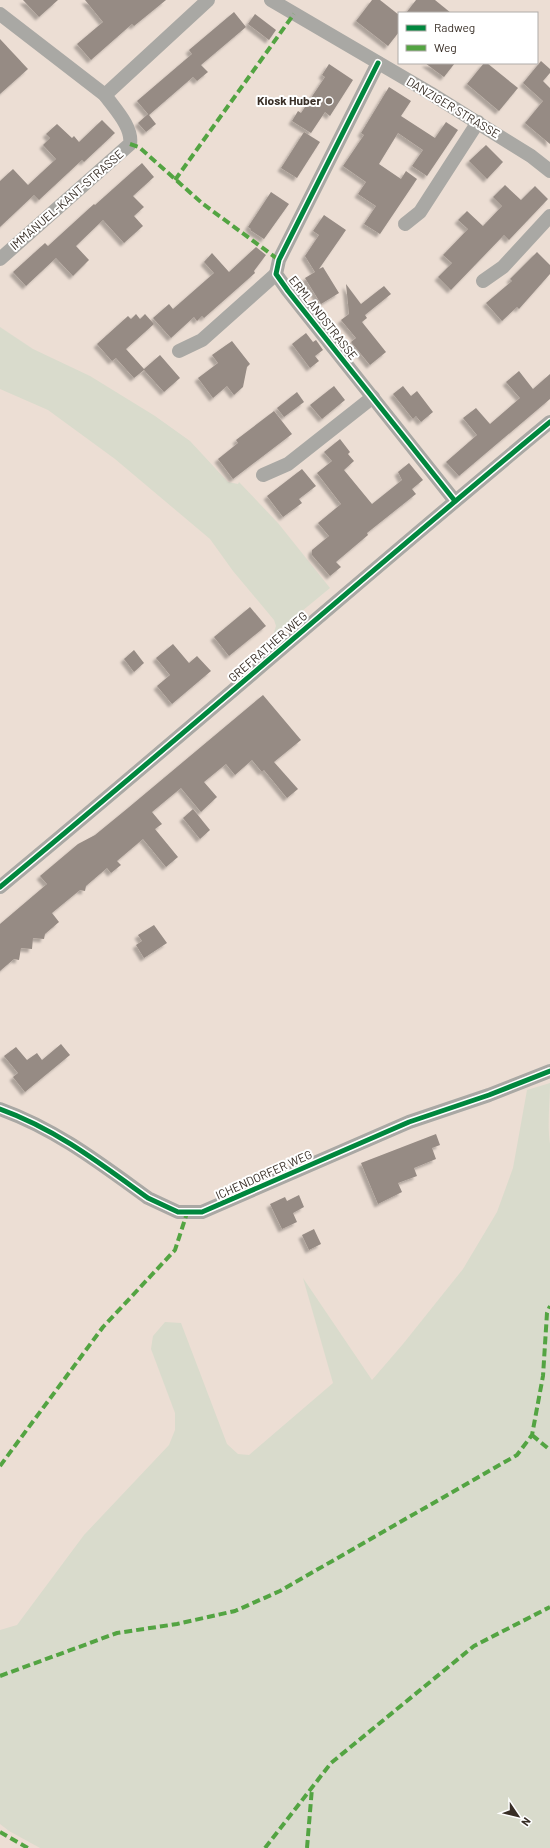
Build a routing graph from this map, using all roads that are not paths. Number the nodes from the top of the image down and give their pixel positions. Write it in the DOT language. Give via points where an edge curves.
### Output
graph roads {
  1 [pos="208,0"];
  2 [pos="270,0"];
  3 [pos="0,14"];
  4 [pos="378,64"];
  5 [pos="105,95"];
  6 [pos="478,122"];
  7 [pos="550,171"];
  8 [pos="550,216"];
  9 [pos="405,224"];
  10 [pos="0,259"];
  11 [pos="276,274"];
  12 [pos="483,281"];
  13 [pos="179,352"];
  14 [pos="373,397"];
  15 [pos="550,422"];
  16 [pos="263,475"];
  17 [pos="455,501"];
  18 [pos="0,887"];
  19 [pos="550,1071"];
  20 [pos="0,1109"];
  1 -- 5 [label="street"];
  2 -- 4 [label="street, DANZIGER STRASSE"];
  3 -- 5 [label="street"];
  4 -- 6 [label="street, DANZIGER STRASSE"];
  4 -- 11 [label="street, ERMLANDSTRASSE" via="279,260"];
  5 -- 10 [label="street, IMMANUEL-KANT-STRASSE" via="129,130 132,137 130,144"];
  6 -- 7 [label="street, DANZIGER STRASSE"];
  6 -- 9 [label="street" via="420,212"];
  8 -- 12 [label="street" via="503,267"];
  11 -- 13 [label="street" via="202,340"];
  11 -- 14 [label="street, ERMLANDSTRASSE"];
  14 -- 16 [label="street" via="288,464"];
  14 -- 17 [label="street, ERMLANDSTRASSE"];
  15 -- 17 [label="street, GREFRATHER WEG"];
  17 -- 18 [label="street, GREFRATHER WEG"];
  19 -- 20 [label="street, ICHENDORFER WEG" via="409,1122 222,1205 194,1213 178,1212 160,1205 63,1138"];
}
